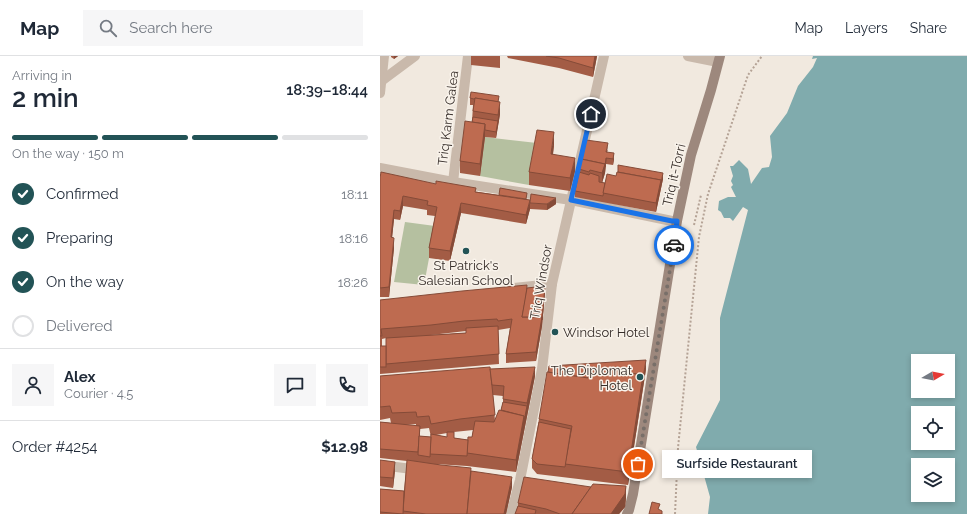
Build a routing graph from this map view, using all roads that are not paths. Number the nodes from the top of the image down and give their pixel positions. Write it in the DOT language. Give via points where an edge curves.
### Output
graph roads {
  1 [pos="384,56"];
  2 [pos="415,56"];
  3 [pos="468,56"];
  4 [pos="604,56"];
  5 [pos="688,56"];
  6 [pos="719,59"];
  7 [pos="381,81"];
  8 [pos="380,93"];
  9 [pos="380,168"];
  10 [pos="453,182"];
  11 [pos="571,200"];
  12 [pos="677,221"];
  13 [pos="552,284"];
  14 [pos="505,289"];
  15 [pos="380,465"];
  16 [pos="427,470"];
  17 [pos="511,514"];
  18 [pos="626,514"];
  1 -- 7 [label="street"];
  2 -- 7 [label="street"];
  3 -- 10 [label="street, Triq Karm Galea"];
  4 -- 11 [label="street, Triq Windsor"];
  5 -- 6 [label="street"];
  6 -- 12 [label="main road, Triq it-Torri" via="691,155"];
  7 -- 8 [label="street"];
  9 -- 10 [label="street"];
  10 -- 11 [label="street"];
  11 -- 12 [label="street"];
  11 -- 13 [label="street, Triq Windsor"];
  12 -- 18 [label="main road, Triq it-Torri" via="629,493 629,510"];
  13 -- 14 [label="street"];
  13 -- 17 [label="street, Triq Windsor" via="542,369"];
  15 -- 16 [label="street"];
}
